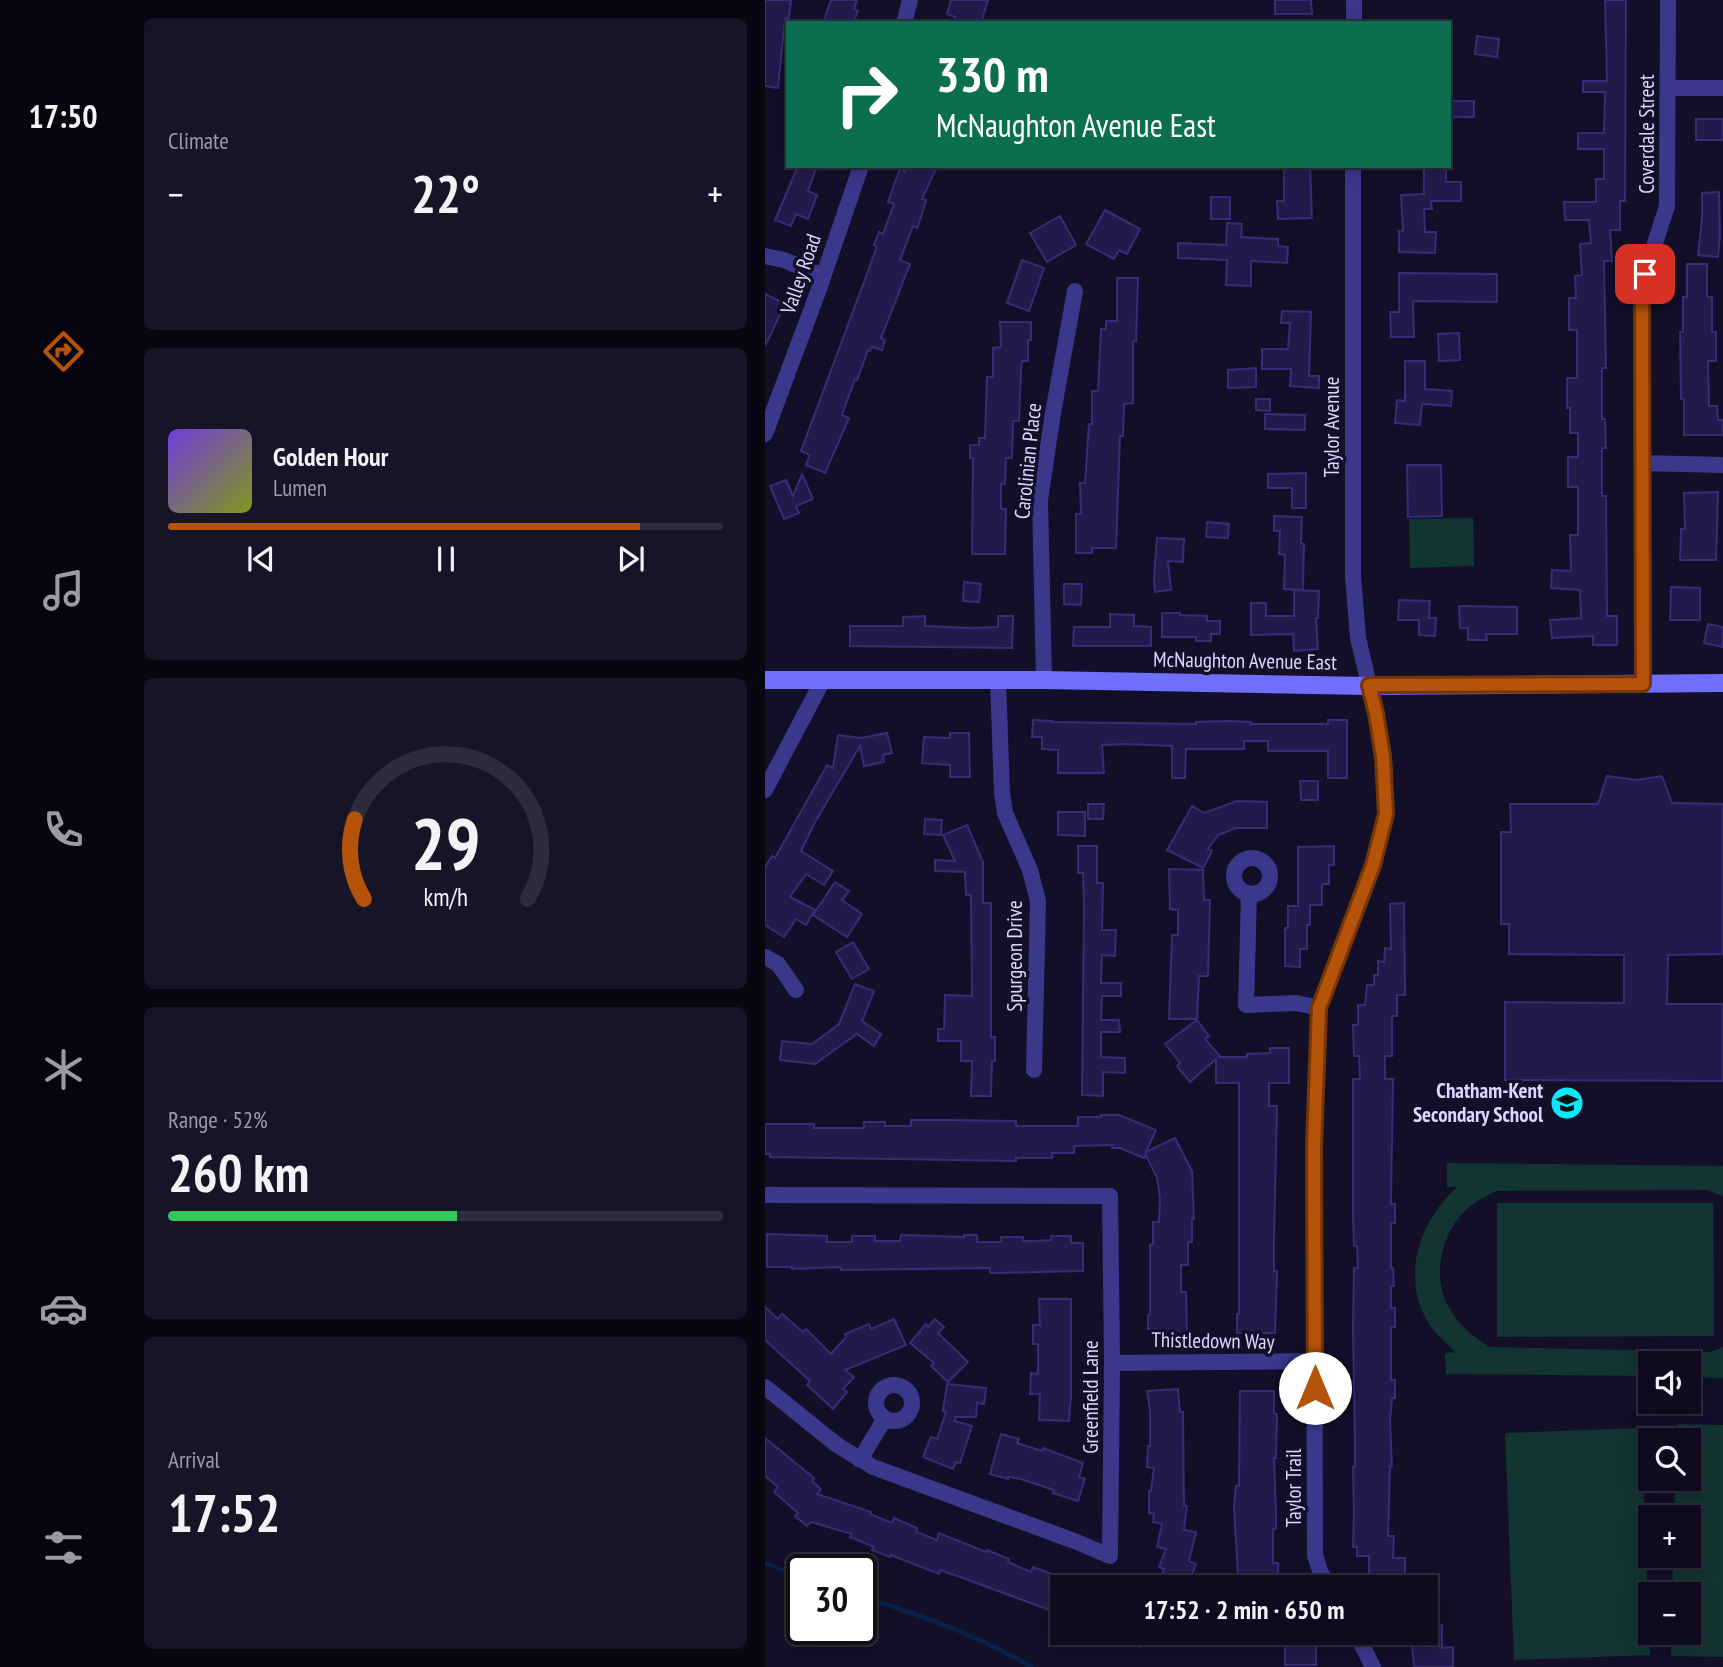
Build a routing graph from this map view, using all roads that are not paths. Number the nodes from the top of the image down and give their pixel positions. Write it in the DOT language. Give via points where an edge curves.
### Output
graph roads {
  1 [pos="910,0"];
  2 [pos="1354,0"];
  3 [pos="1668,0"];
  4 [pos="905,21"];
  5 [pos="1354,21"];
  6 [pos="1668,88"];
  7 [pos="1723,88"];
  8 [pos="860,168"];
  9 [pos="1353,168"];
  10 [pos="765,256"];
  11 [pos="823,276"];
  12 [pos="1075,290"];
  13 [pos="765,434"];
  14 [pos="1642,463"];
  15 [pos="1723,465"];
  16 [pos="765,680"];
  17 [pos="823,680"];
  18 [pos="1044,680"];
  19 [pos="998,681"];
  20 [pos="1723,683"];
  21 [pos="1643,684"];
  22 [pos="1369,685"];
  23 [pos="765,790"];
  24 [pos="1249,893"];
  25 [pos="765,957"];
  26 [pos="796,990"];
  27 [pos="1319,1008"];
  28 [pos="1034,1070"];
  29 [pos="765,1195"];
  30 [pos="1314,1361"];
  31 [pos="1112,1363"];
  32 [pos="765,1387"];
  33 [pos="885,1418"];
  34 [pos="860,1460"];
  35 [pos="1322,1575"];
  36 [pos="1362,1645"];
  37 [pos="1372,1667"];
  1 -- 4 [label="street"];
  2 -- 5 [label="street"];
  3 -- 6 [label="street, Coverdale Street"];
  6 -- 7 [label="street"];
  6 -- 14 [label="street, Coverdale Street" via="1667,206 1642,289"];
  8 -- 11 [label="street, Valley Road"];
  9 -- 22 [label="street, Taylor Avenue" via="1353,576 1358,638"];
  10 -- 11 [label="street"];
  11 -- 13 [label="street, Valley Road"];
  12 -- 18 [label="street, Carolinian Place" via="1040,500"];
  14 -- 15 [label="street"];
  14 -- 21 [label="street, Coverdale Street"];
  16 -- 17 [label="main road, McNaughton Avenue East"];
  17 -- 19 [label="main road, McNaughton Avenue East"];
  17 -- 23 [label="street"];
  18 -- 19 [label="main road, McNaughton Avenue East"];
  18 -- 22 [label="main road, McNaughton Avenue East"];
  19 -- 28 [label="street, Spurgeon Drive" via="1005,813 1038,901"];
  20 -- 21 [label="main road, McNaughton Avenue East"];
  21 -- 22 [label="main road, McNaughton Avenue East"];
  22 -- 27 [label="street, Taylor Trail" via="1383,757 1386,814 1373,865"];
  24 -- 27 [label="street" via="1246,1005 1297,1003"];
  25 -- 26 [label="street" via="778,964"];
  27 -- 30 [label="street, Taylor Trail"];
  29 -- 31 [label="street, Greenfield Lane" via="1110,1196"];
  30 -- 31 [label="street, Thistledown Way"];
  30 -- 35 [label="street, Taylor Trail" via="1315,1555"];
  31 -- 34 [label="street, Greenfield Lane" via="1110,1556"];
  32 -- 34 [label="street, Greenfield Lane"];
  33 -- 34 [label="street"];
  36 -- 37 [label="street"];
}
